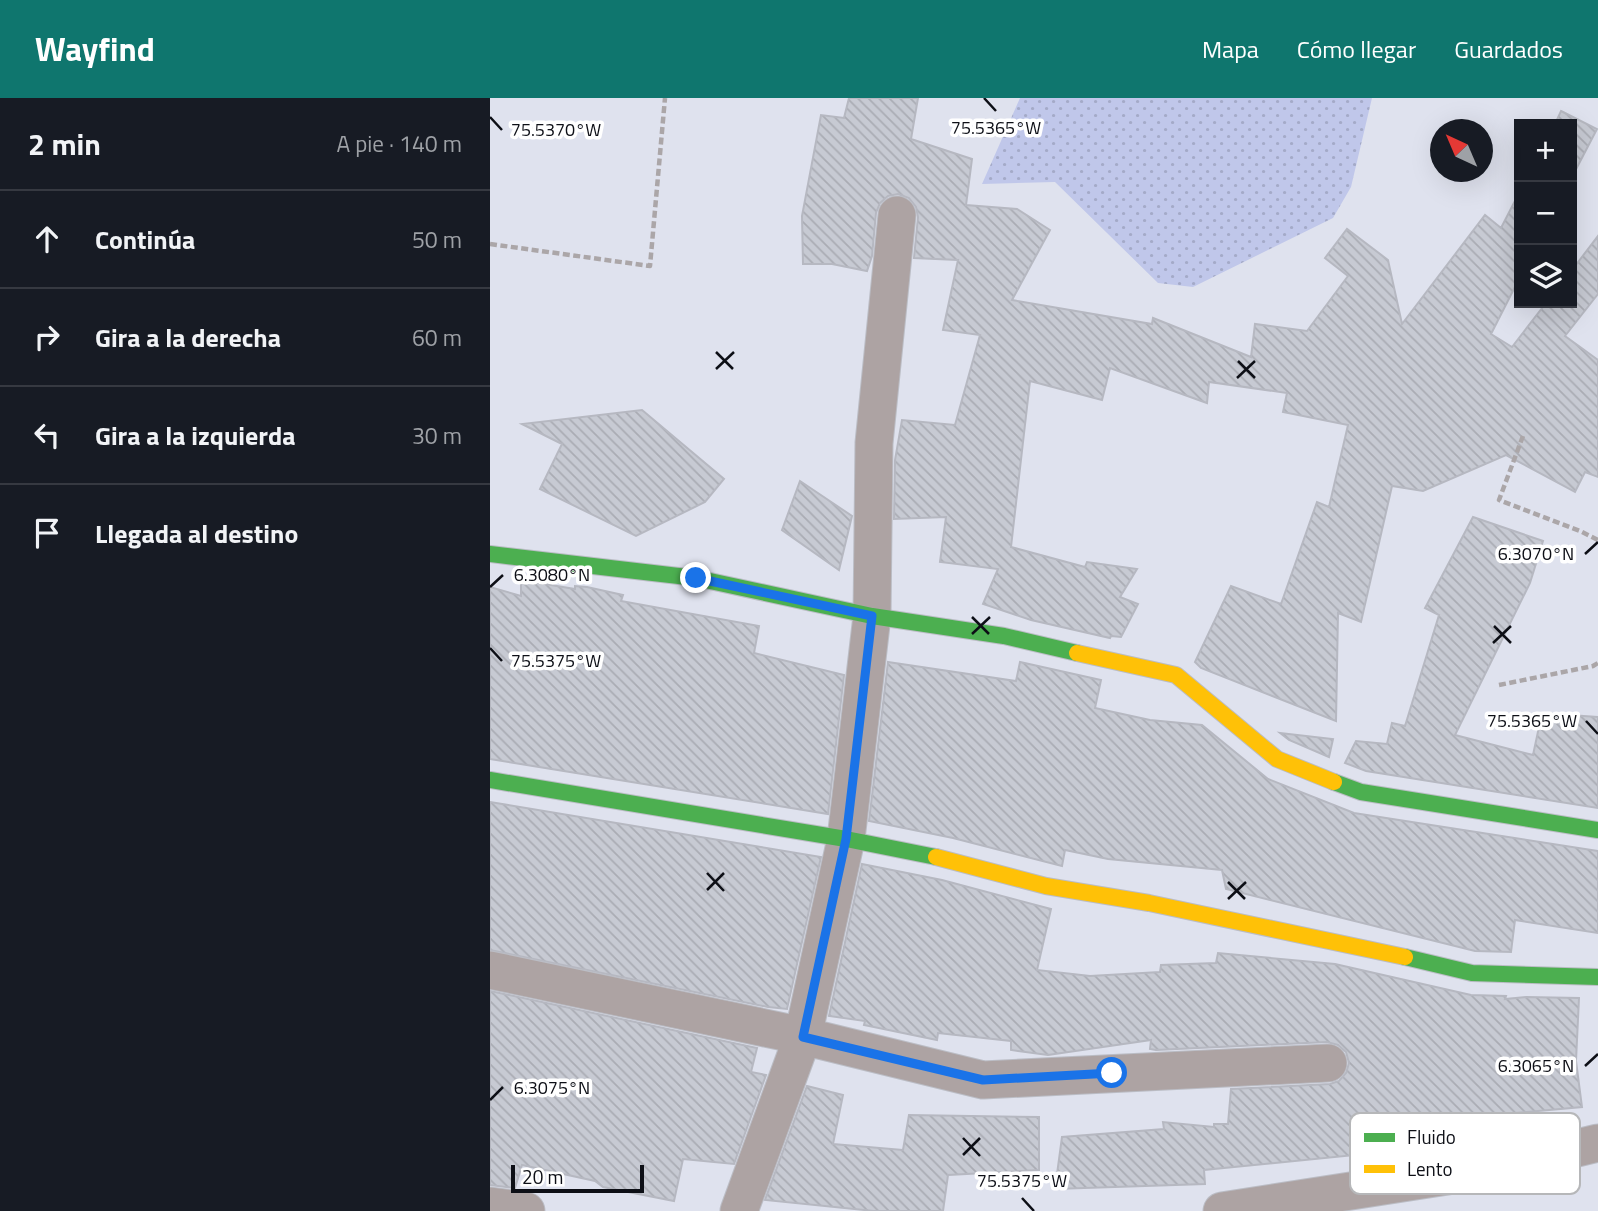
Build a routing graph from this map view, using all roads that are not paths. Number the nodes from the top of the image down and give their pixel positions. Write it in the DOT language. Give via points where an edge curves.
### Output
graph roads {
  1 [pos="897,215"];
  2 [pos="490,554"];
  3 [pos="872,616"];
  4 [pos="490,780"];
  5 [pos="1598,830"];
  6 [pos="846,839"];
  7 [pos="490,970"];
  8 [pos="1598,977"];
  9 [pos="803,1037"];
  10 [pos="1328,1063"];
  11 [pos="1598,1143"];
  12 [pos="1580,1147"];
  13 [pos="1350,1191"];
  14 [pos="490,1206"];
  15 [pos="526,1211"];
  16 [pos="739,1211"];
  17 [pos="1222,1211"];
  1 -- 3 [label="street" via="874,443"];
  2 -- 3 [label="street" via="696,578"];
  3 -- 5 [label="street" via="1004,636 1176,675 1277,759 1361,792"];
  3 -- 6 [label="street"];
  4 -- 6 [label="street"];
  6 -- 8 [label="street" via="947,859 1046,886 1149,903 1472,973"];
  6 -- 9 [label="street"];
  7 -- 9 [label="street"];
  9 -- 10 [label="street" via="983,1080"];
  9 -- 16 [label="street"];
  11 -- 12 [label="street"];
  13 -- 17 [label="street"];
  14 -- 15 [label="street"];
}
